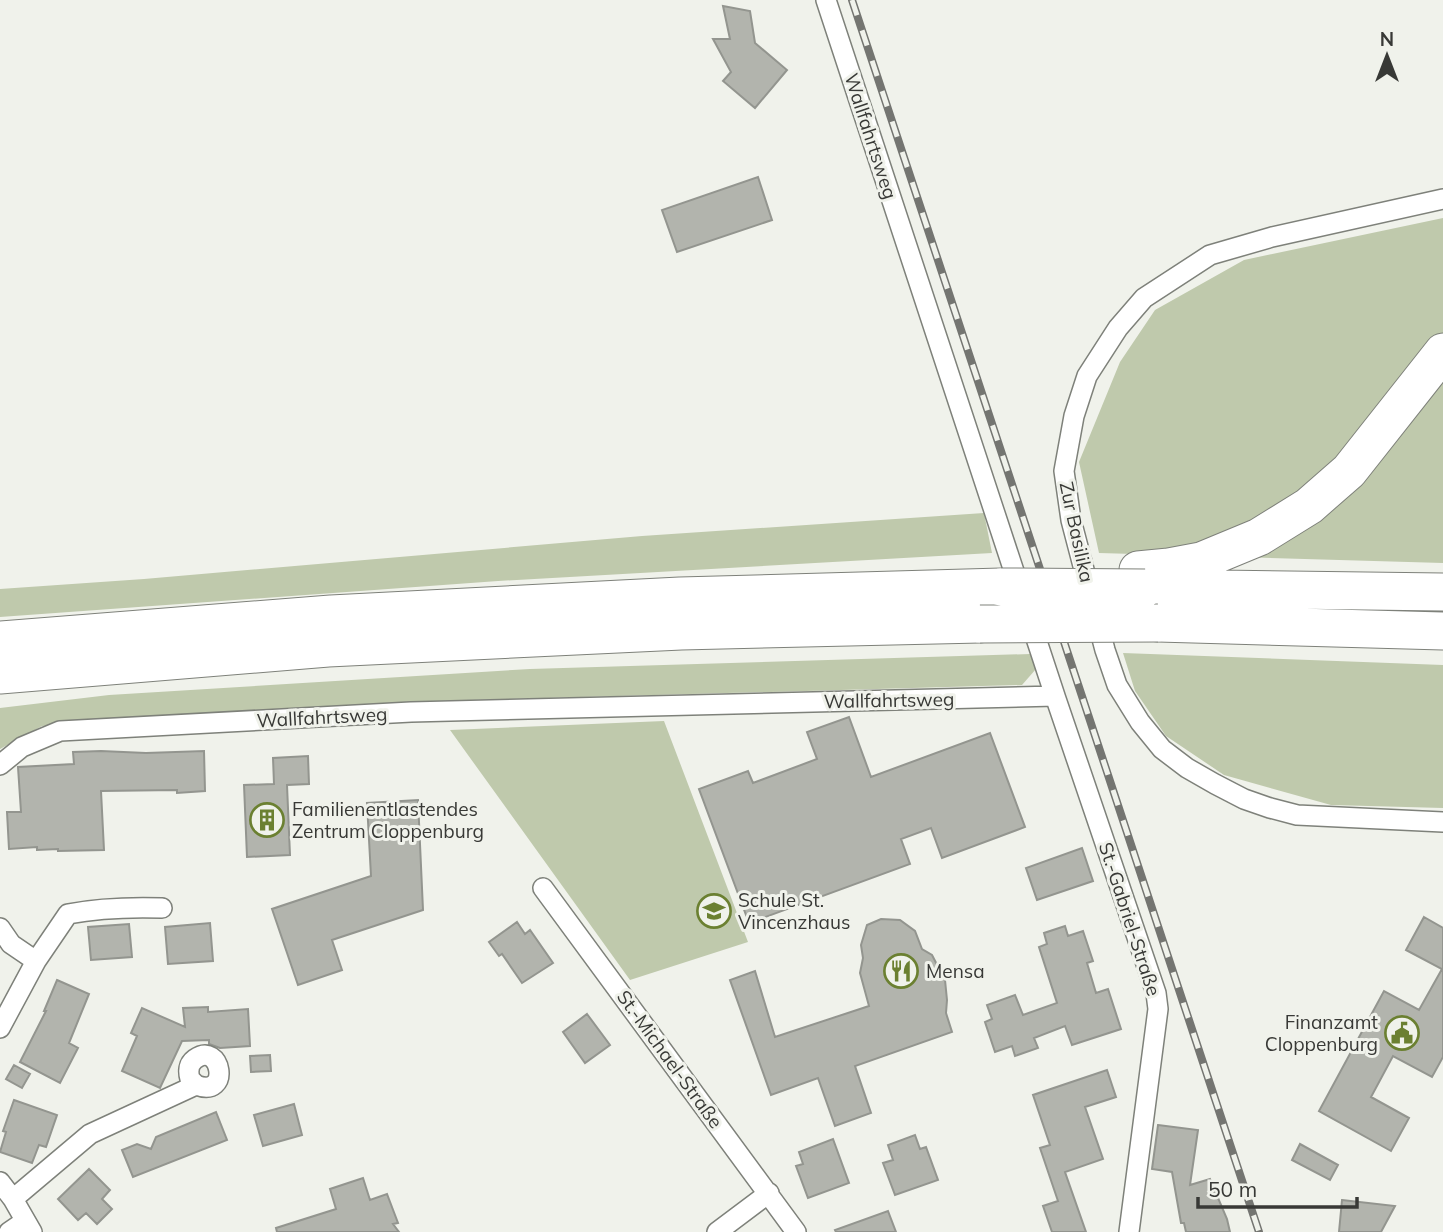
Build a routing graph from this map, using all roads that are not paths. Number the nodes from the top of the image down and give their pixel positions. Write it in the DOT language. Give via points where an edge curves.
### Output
graph roads {
  1 [pos="826,0"];
  2 [pos="1443,199"];
  3 [pos="1443,352"];
  4 [pos="1141,579"];
  5 [pos="1443,592"];
  6 [pos="1443,631"];
  7 [pos="0,640"];
  8 [pos="0,675"];
  9 [pos="1055,696"];
  10 [pos="0,765"];
  11 [pos="1443,822"];
  12 [pos="543,888"];
  13 [pos="162,908"];
  14 [pos="0,928"];
  15 [pos="36,961"];
  16 [pos="0,1028"];
  17 [pos="196,1085"];
  18 [pos="0,1182"];
  19 [pos="769,1193"];
  20 [pos="13,1199"];
  21 [pos="22,1228"];
  22 [pos="717,1232"];
  23 [pos="796,1232"];
  24 [pos="1129,1232"];
  1 -- 9 [label="street, Wallfahrtsweg"];
  2 -- 11 [label="street, Zur Basilika" via="1210,255 1144,298 1087,376 1064,471 1072,520 1117,685 1162,749 1215,784 1283,812"];
  3 -- 4 [label="highway" via="1349,471 1309,506 1259,537"];
  4 -- 5 [label="highway"];
  4 -- 7 [label="highway, bridge" via="331,614"];
  6 -- 8 [label="highway, bridge" via="980,624 681,631 328,648"];
  9 -- 10 [label="street, Wallfahrtsweg" via="411,712 60,731 22,747"];
  9 -- 24 [label="street, St.-Gabriel-Straße" via="1156,993 1158,1009"];
  12 -- 19 [label="street, St.-Michael-Straße"];
  13 -- 15 [label="street" via="68,914"];
  14 -- 15 [label="street" via="11,944"];
  15 -- 16 [label="street"];
  17 -- 20 [label="street" via="90,1134"];
  18 -- 20 [label="street"];
  19 -- 22 [label="street"];
  19 -- 23 [label="street, St.-Michael-Straße"];
  20 -- 21 [label="street"];
}
